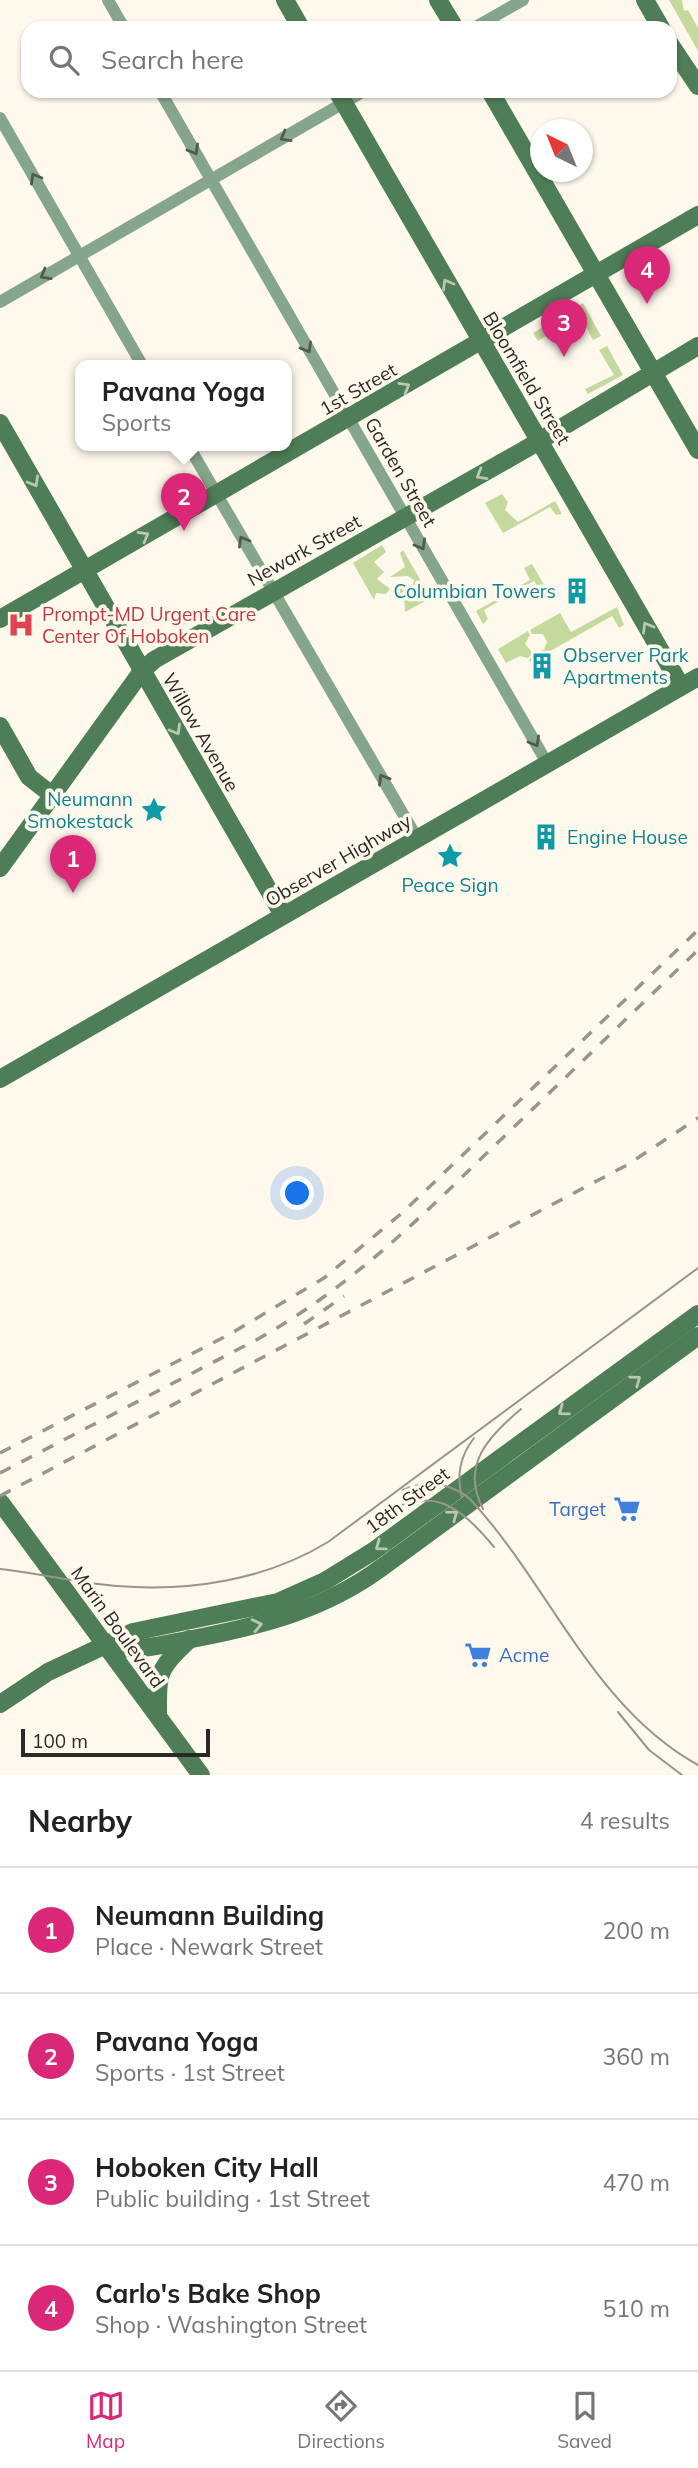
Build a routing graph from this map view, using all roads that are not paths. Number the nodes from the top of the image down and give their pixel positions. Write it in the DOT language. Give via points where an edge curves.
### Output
graph roads {
  1 [pos="108,0"];
  2 [pos="285,0"];
  3 [pos="438,0"];
  4 [pos="523,0"];
  5 [pos="645,0"];
  6 [pos="120,21"];
  7 [pos="297,21"];
  8 [pos="450,21"];
  9 [pos="486,21"];
  10 [pos="657,21"];
  11 [pos="677,54"];
  12 [pos="698,86"];
  13 [pos="164,98"];
  14 [pos="338,98"];
  15 [pos="341,98"];
  16 [pos="494,98"];
  17 [pos="0,118"];
  18 [pos="211,180"];
  19 [pos="698,215"];
  20 [pos="79,255"];
  21 [pos="597,276"];
  22 [pos="0,302"];
  23 [pos="481,343"];
  24 [pos="698,346"];
  25 [pos="139,360"];
  26 [pos="653,373"];
  27 [pos="348,419"];
  28 [pos="0,423"];
  29 [pos="539,440"];
  30 [pos="698,450"];
  31 [pos="191,451"];
  32 [pos="291,451"];
  33 [pos="292,451"];
  34 [pos="215,494"];
  35 [pos="405,518"];
  36 [pos="85,571"];
  37 [pos="272,592"];
  38 [pos="0,619"];
  39 [pos="142,671"];
  40 [pos="698,677"];
  41 [pos="681,686"];
  42 [pos="0,726"];
  43 [pos="547,763"];
  44 [pos="52,795"];
  45 [pos="417,838"];
  46 [pos="0,868"];
  47 [pos="283,915"];
  48 [pos="0,1079"];
  49 [pos="698,1314"];
  50 [pos="698,1336"];
  51 [pos="515,1458"];
  52 [pos="1,1503"];
  53 [pos="190,1639"];
  54 [pos="107,1647"];
  55 [pos="0,1704"];
  56 [pos="158,1715"];
  57 [pos="201,1775"];
  1 -- 6 [label="street"];
  2 -- 7 [label="street"];
  3 -- 8 [label="street"];
  4 -- 9 [label="street"];
  5 -- 10 [label="street"];
  11 -- 12 [label="street"];
  13 -- 18 [label="street, Garden Street, one-way"];
  14 -- 18 [label="street, one-way"];
  23 -- 15 [label="street, Bloomfield Street, one-way"];
  16 -- 21 [label="street"];
  20 -- 17 [label="street, one-way"];
  18 -- 20 [label="street"];
  18 -- 27 [label="street, Garden Street, one-way"];
  19 -- 21 [label="street, 1st Street"];
  20 -- 22 [label="street, one-way"];
  20 -- 25 [label="street"];
  21 -- 23 [label="street, 1st Street"];
  21 -- 26 [label="street"];
  27 -- 23 [label="street, 1st Street, one-way"];
  23 -- 29 [label="street, Bloomfield Street"];
  24 -- 26 [label="street, Newark Street"];
  26 -- 29 [label="street, Newark Street"];
  26 -- 30 [label="street"];
  27 -- 33 [label="street, 1st Street"];
  27 -- 35 [label="street, Garden Street"];
  28 -- 36 [label="street, Willow Avenue, one-way"];
  29 -- 35 [label="street, Newark Street, one-way"];
  41 -- 29 [label="street, Bloomfield Street, one-way"];
  31 -- 34 [label="street"];
  32 -- 34 [label="street, 1st Street"];
  36 -- 34 [label="street, 1st Street, one-way"];
  37 -- 34 [label="street, one-way"];
  35 -- 37 [label="street, Newark Street"];
  35 -- 43 [label="street, Garden Street, one-way"];
  36 -- 38 [label="street, 1st Street"];
  36 -- 39 [label="street, Willow Avenue"];
  37 -- 39 [label="street, Newark Street"];
  45 -- 37 [label="street, one-way"];
  39 -- 44 [label="street, Newark Street"];
  39 -- 47 [label="street, Willow Avenue, one-way"];
  40 -- 41 [label="street, Observer Highway"];
  41 -- 43 [label="street, Observer Highway"];
  42 -- 44 [label="street" via="29,777"];
  43 -- 45 [label="street, Observer Highway"];
  44 -- 46 [label="street, Newark Street"];
  45 -- 47 [label="street, Observer Highway"];
  47 -- 48 [label="street, Observer Highway"];
  49 -- 51 [label="street, 18th Street, one-way"];
  51 -- 50 [label="street, 18th Street, one-way"];
  53 -- 51 [label="street, 18th Street, one-way" via="277,1620 341,1594 381,1568"];
  51 -- 54 [label="street, 18th Street, one-way" via="317,1586 261,1606 133,1632"];
  52 -- 54 [label="street, Marin Boulevard"];
  53 -- 54 [label="street, 18th Street" via="138,1650"];
  53 -- 56 [label="street" via="159,1676"];
  54 -- 55 [label="street, 18th Street" via="48,1672"];
  54 -- 56 [label="street, Marin Boulevard"];
  56 -- 57 [label="street, Marin Boulevard"];
}
